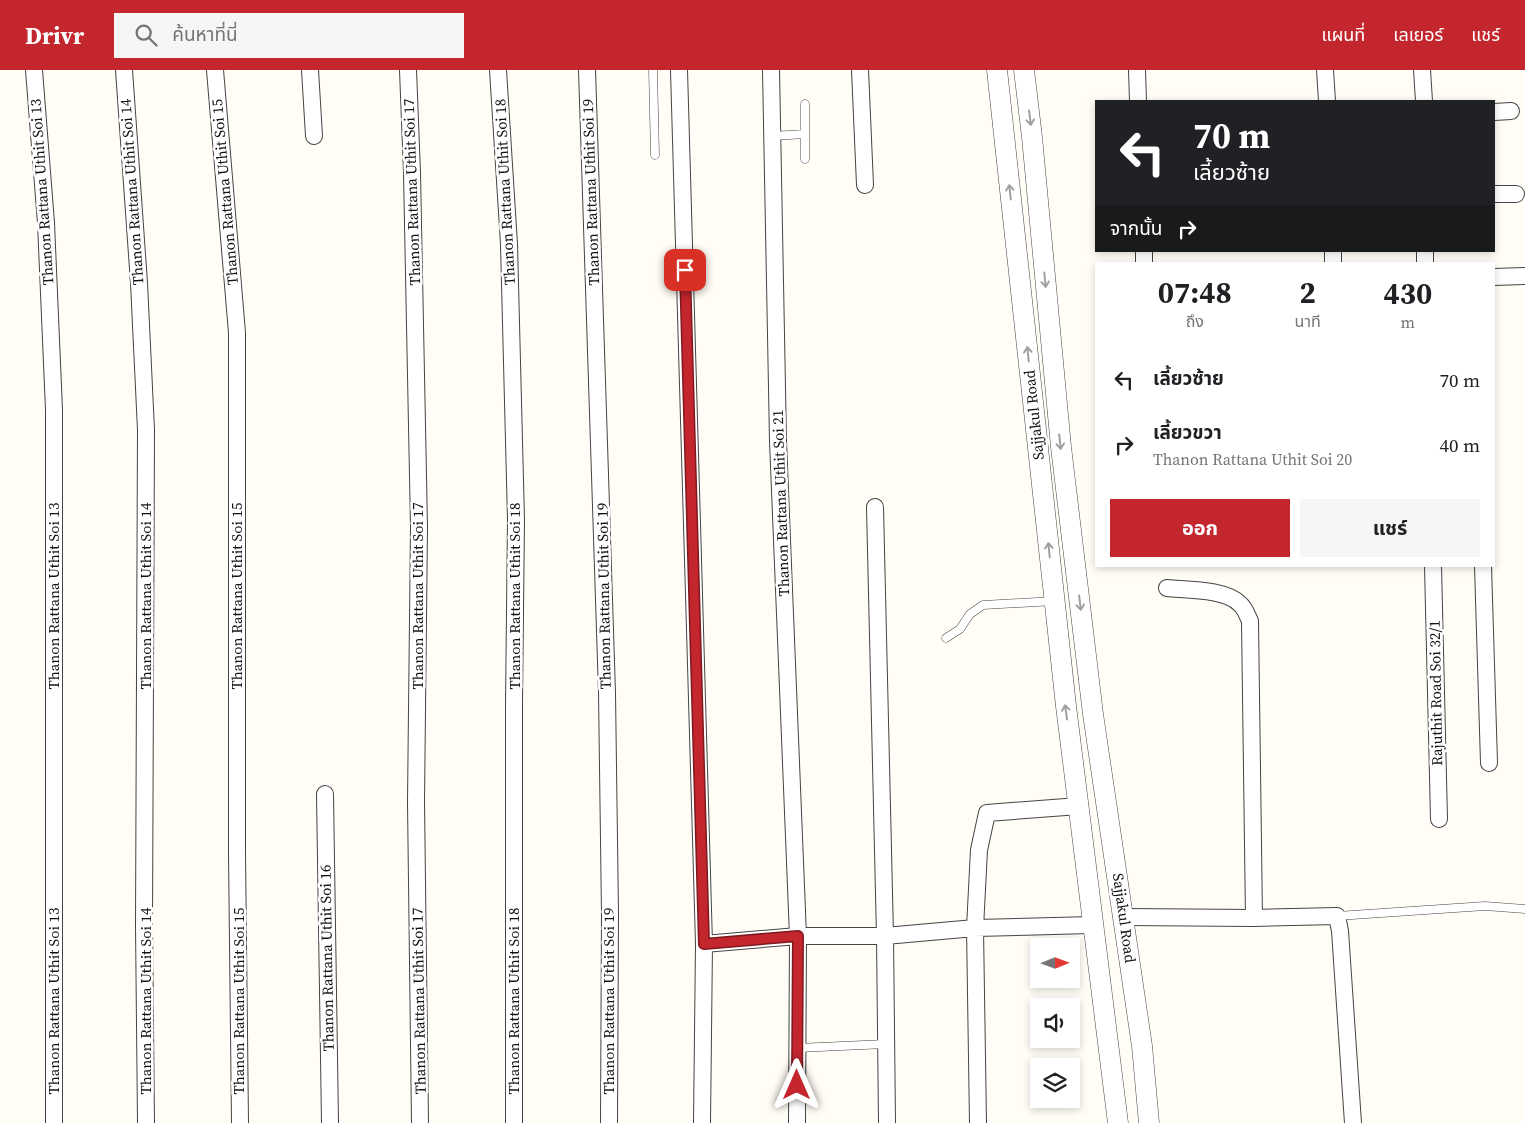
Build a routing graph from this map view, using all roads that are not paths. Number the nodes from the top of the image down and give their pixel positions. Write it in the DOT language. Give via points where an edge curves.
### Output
graph roads {
  1 [pos="34,70"];
  2 [pos="124,70"];
  3 [pos="215,70"];
  4 [pos="310,70"];
  5 [pos="408,70"];
  6 [pos="498,70"];
  7 [pos="587,70"];
  8 [pos="653,70"];
  9 [pos="679,70"];
  10 [pos="771,70"];
  11 [pos="860,70"];
  12 [pos="997,70"];
  13 [pos="1024,70"];
  14 [pos="1137,70"];
  15 [pos="1325,70"];
  16 [pos="1422,70"];
  17 [pos="1138,100"];
  18 [pos="1326,100"];
  19 [pos="1424,100"];
  20 [pos="805,104"];
  21 [pos="1511,111"];
  22 [pos="1495,112"];
  23 [pos="806,134"];
  24 [pos="314,136"];
  25 [pos="772,136"];
  26 [pos="655,155"];
  27 [pos="805,160"];
  28 [pos="865,185"];
  29 [pos="1495,194"];
  30 [pos="1516,194"];
  31 [pos="1495,276"];
  32 [pos="1524,276"];
  33 [pos="875,507"];
  34 [pos="1433,567"];
  35 [pos="1483,567"];
  36 [pos="1167,588"];
  37 [pos="1054,601"];
  38 [pos="946,638"];
  39 [pos="1093,714"];
  40 [pos="1073,760"];
  41 [pos="1489,763"];
  42 [pos="325,794"];
  43 [pos="1079,806"];
  44 [pos="1438,819"];
  45 [pos="1525,909"];
  46 [pos="1337,916"];
  47 [pos="1124,917"];
  48 [pos="1254,918"];
  49 [pos="1092,924"];
  50 [pos="975,928"];
  51 [pos="798,936"];
  52 [pos="886,936"];
  53 [pos="704,944"];
  54 [pos="886,1044"];
  55 [pos="1142,1046"];
  56 [pos="797,1048"];
  57 [pos="1110,1053"];
  58 [pos="54,1123"];
  59 [pos="146,1123"];
  60 [pos="240,1123"];
  61 [pos="330,1123"];
  62 [pos="420,1123"];
  63 [pos="514,1123"];
  64 [pos="609,1123"];
  65 [pos="702,1123"];
  66 [pos="797,1123"];
  67 [pos="887,1123"];
  68 [pos="978,1123"];
  69 [pos="1118,1123"];
  70 [pos="1149,1123"];
  71 [pos="1353,1123"];
  1 -- 58 [label="street, Thanon Rattana Uthit Soi 13" via="46,223 54,410"];
  2 -- 59 [label="street, Thanon Rattana Uthit Soi 14" via="146,430"];
  3 -- 60 [label="street, Thanon Rattana Uthit Soi 15" via="237,334"];
  4 -- 24 [label="street"];
  5 -- 62 [label="street, Thanon Rattana Uthit Soi 17" via="419,527 416,802"];
  6 -- 63 [label="street, Thanon Rattana Uthit Soi 18" via="509,244 516,520"];
  7 -- 64 [label="street, Thanon Rattana Uthit Soi 19" via="607,693"];
  8 -- 26 [label="lane"];
  9 -- 53 [label="street"];
  10 -- 25 [label="street, Thanon Rattana Uthit Soi 21"];
  11 -- 28 [label="street"];
  37 -- 12 [label="street, Sajjakul Road, one-way"];
  13 -- 39 [label="street, Sajjakul Road, one-way" via="1061,447"];
  14 -- 17 [label="street"];
  15 -- 18 [label="street"];
  16 -- 19 [label="street"];
  20 -- 23 [label="lane"];
  21 -- 22 [label="street"];
  23 -- 25 [label="lane"];
  23 -- 27 [label="lane"];
  25 -- 51 [label="street, Thanon Rattana Uthit Soi 21" via="778,441"];
  29 -- 30 [label="street"];
  31 -- 32 [label="street"];
  33 -- 52 [label="street"];
  34 -- 44 [label="street, Rajuthit Road Soi 32/1"];
  35 -- 41 [label="street"];
  36 -- 48 [label="street" via="1234,598 1242,605 1250,621"];
  37 -- 38 [label="lane" via="983,605 970,614 960,629"];
  40 -- 37 [label="street, Sajjakul Road, one-way"];
  39 -- 40 [label="street"];
  39 -- 47 [label="street, Sajjakul Road"];
  40 -- 43 [label="street, Sajjakul Road"];
  42 -- 61 [label="street, Thanon Rattana Uthit Soi 16"];
  43 -- 49 [label="street, Sajjakul Road"];
  43 -- 50 [label="street" via="987,813 979,850"];
  45 -- 46 [label="lane" via="1485,906"];
  46 -- 48 [label="street"];
  46 -- 71 [label="street"];
  47 -- 48 [label="street"];
  47 -- 55 [label="street, Sajjakul Road"];
  49 -- 50 [label="street"];
  49 -- 57 [label="street, Sajjakul Road"];
  50 -- 52 [label="street"];
  50 -- 68 [label="street"];
  51 -- 52 [label="street"];
  51 -- 53 [label="street"];
  51 -- 56 [label="street, Thanon Rattana Uthit Soi 21"];
  52 -- 54 [label="street"];
  53 -- 65 [label="street"];
  54 -- 56 [label="lane"];
  54 -- 67 [label="street"];
  55 -- 57 [label="street"];
  55 -- 70 [label="street, Sajjakul Road"];
  56 -- 66 [label="street, Thanon Rattana Uthit Soi 21"];
  57 -- 69 [label="street, Sajjakul Road"];
}
